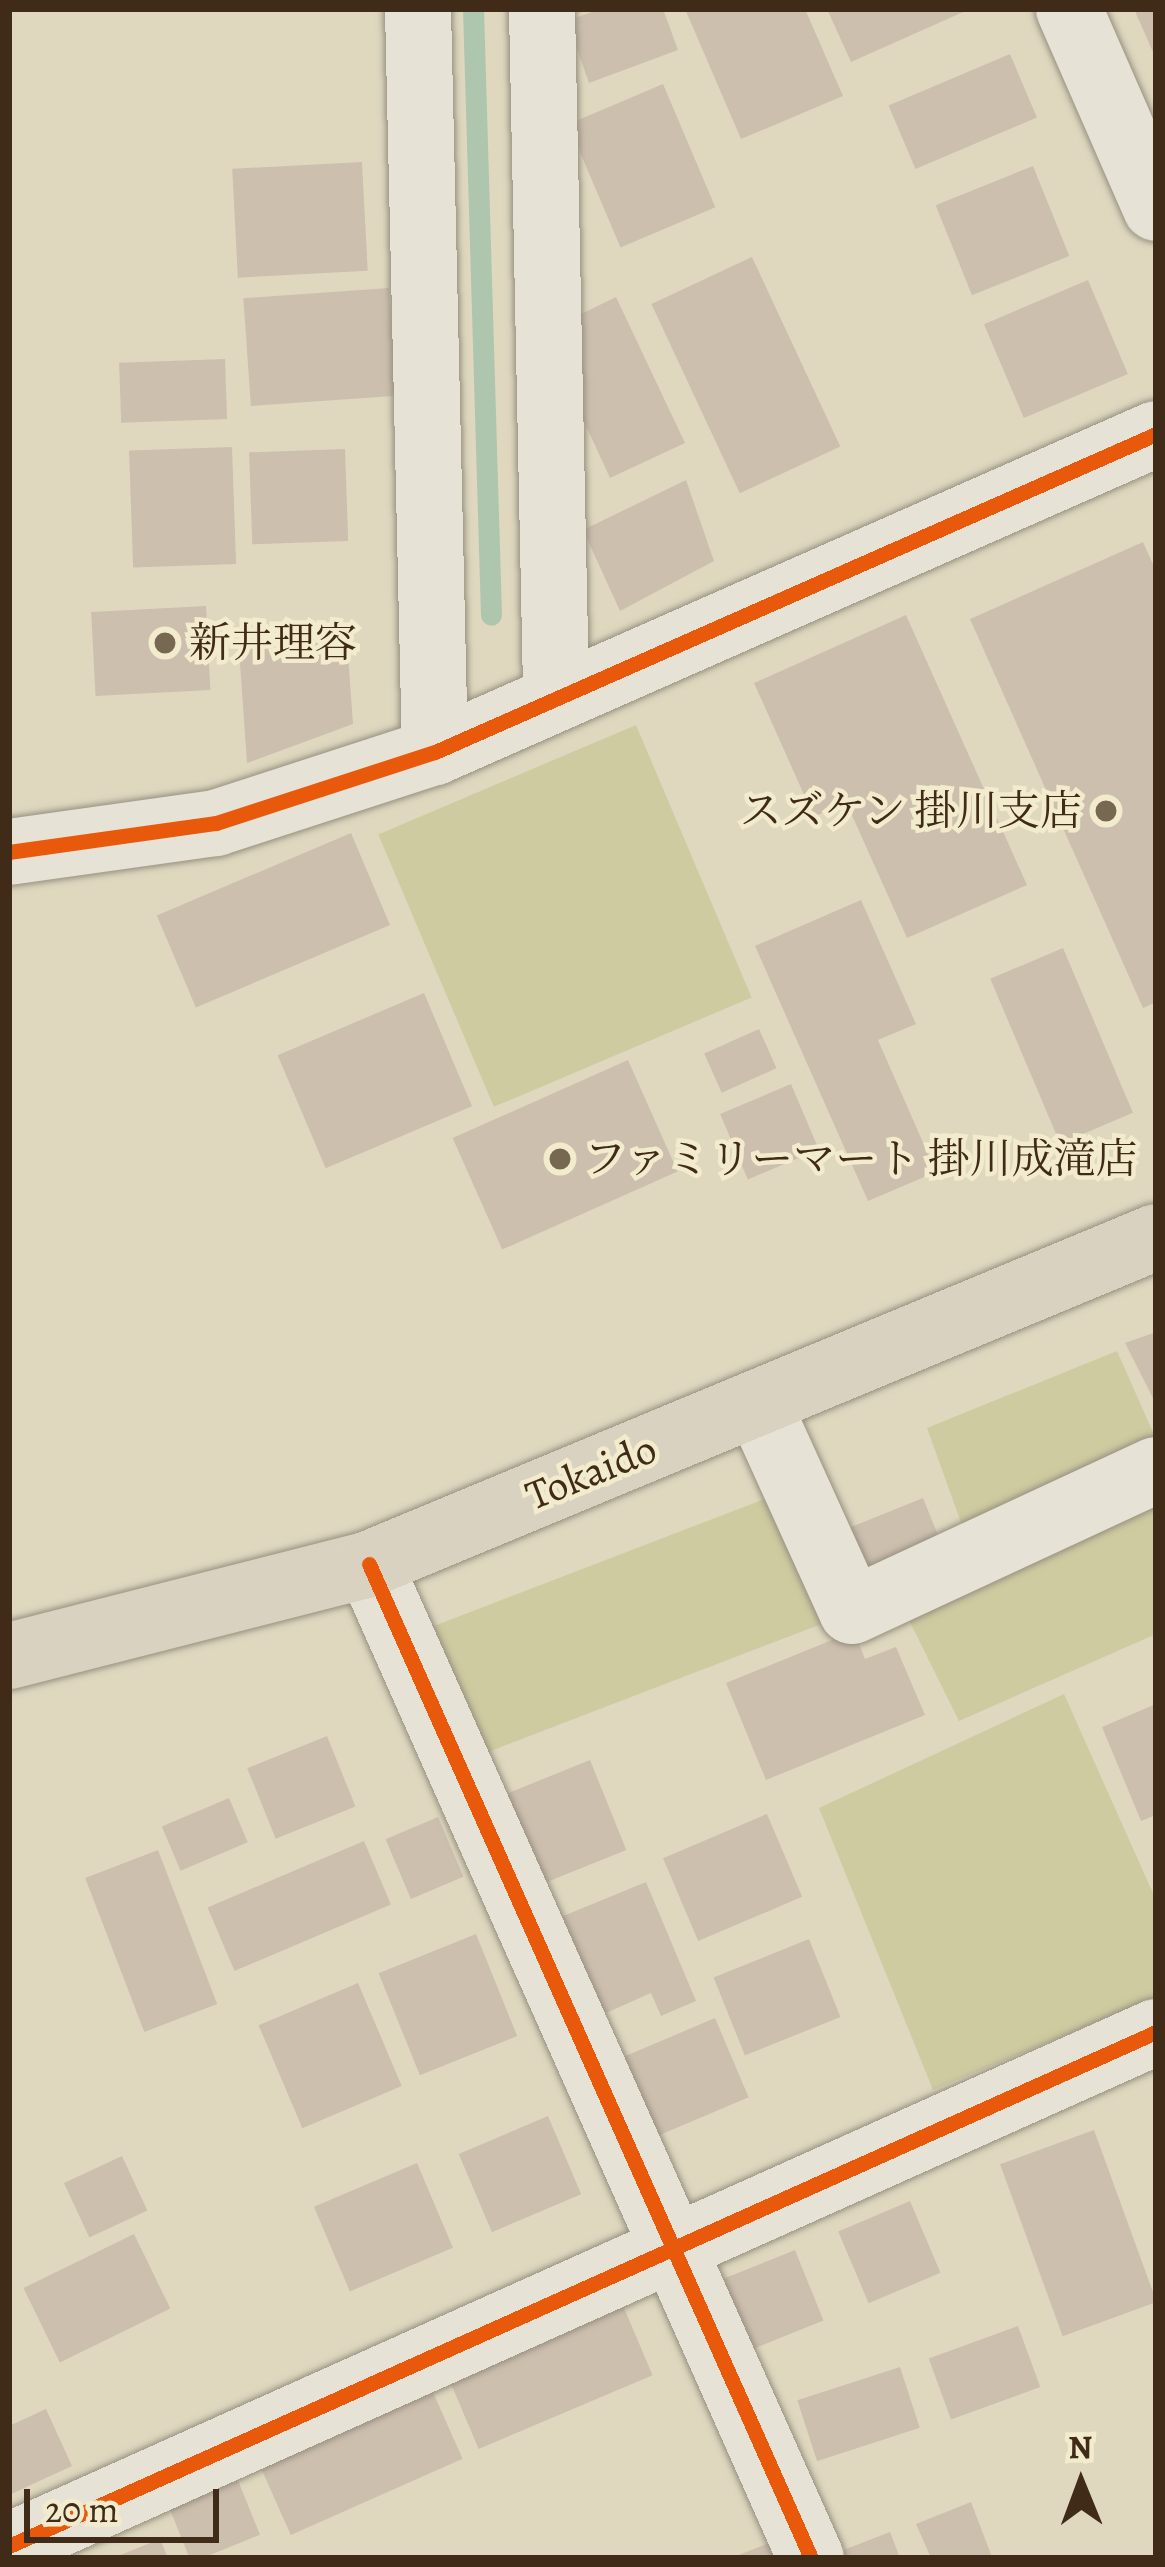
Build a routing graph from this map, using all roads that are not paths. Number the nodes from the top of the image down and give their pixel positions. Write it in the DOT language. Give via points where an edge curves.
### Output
graph roads {
  1 [pos="418,9"];
  2 [pos="542,9"];
  3 [pos="1069,9"];
  4 [pos="1156,208"];
  5 [pos="1156,434"];
  6 [pos="556,692"];
  7 [pos="435,752"];
  8 [pos="9,852"];
  9 [pos="1156,1237"];
  10 [pos="758,1404"];
  11 [pos="1156,1470"];
  12 [pos="369,1564"];
  13 [pos="9,1656"];
  14 [pos="1156,2032"];
  15 [pos="675,2253"];
  16 [pos="9,2546"];
  17 [pos="811,2558"];
  1 -- 7 [label="street"];
  2 -- 6 [label="street"];
  3 -- 4 [label="street"];
  5 -- 6 [label="street"];
  6 -- 7 [label="street"];
  7 -- 8 [label="street" via="215,823"];
  9 -- 10 [label="main road, Tokaido"];
  10 -- 11 [label="street" via="852,1611"];
  10 -- 12 [label="main road, Tokaido"];
  12 -- 13 [label="main road, Tokaido"];
  12 -- 15 [label="street"];
  14 -- 15 [label="street"];
  15 -- 16 [label="street"];
  15 -- 17 [label="street"];
}
